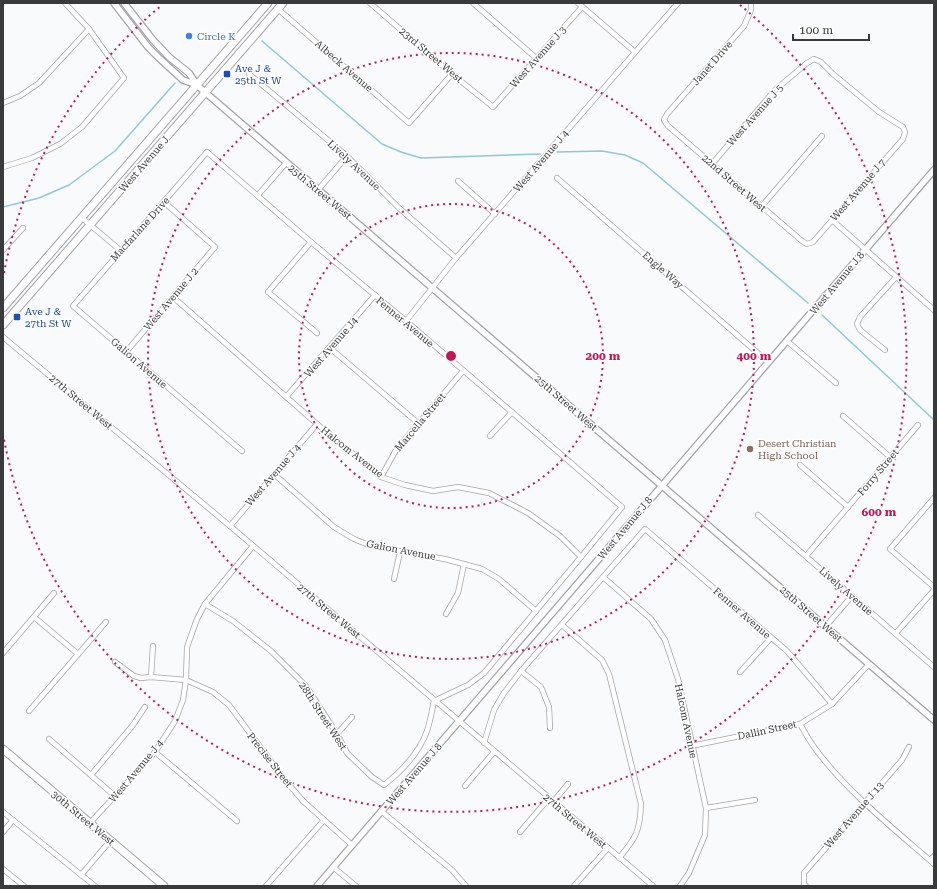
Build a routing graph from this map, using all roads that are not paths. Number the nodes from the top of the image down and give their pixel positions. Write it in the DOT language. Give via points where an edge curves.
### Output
graph roads {
  1 [pos="66,3"];
  2 [pos="114,3"];
  3 [pos="124,3"];
  4 [pos="268,3"];
  5 [pos="283,3"];
  6 [pos="370,3"];
  7 [pos="473,3"];
  8 [pos="678,3"];
  9 [pos="751,3"];
  10 [pos="580,5"];
  11 [pos="278,9"];
  12 [pos="90,29"];
  13 [pos="635,52"];
  14 [pos="536,58"];
  15 [pos="249,74"];
  16 [pos="452,74"];
  17 [pos="197,85"];
  18 [pos="206,93"];
  19 [pos="3,103"];
  20 [pos="493,107"];
  21 [pos="664,120"];
  22 [pos="905,132"];
  23 [pos="822,136"];
  24 [pos="207,152"];
  25 [pos="347,156"];
  26 [pos="286,163"];
  27 [pos="712,164"];
  28 [pos="3,167"];
  29 [pos="934,170"];
  30 [pos="557,178"];
  31 [pos="458,181"];
  32 [pos="318,190"];
  33 [pos="258,195"];
  34 [pos="164,202"];
  35 [pos="761,206"];
  36 [pos="495,214"];
  37 [pos="82,218"];
  38 [pos="832,220"];
  39 [pos="90,225"];
  40 [pos="23,228"];
  41 [pos="311,242"];
  42 [pos="807,244"];
  43 [pos="3,250"];
  44 [pos="120,250"];
  45 [pos="865,250"];
  46 [pos="456,258"];
  47 [pos="896,277"];
  48 [pos="433,288"];
  49 [pos="375,296"];
  50 [pos="173,297"];
  51 [pos="73,306"];
  52 [pos="933,307"];
  53 [pos="3,308"];
  54 [pos="406,322"];
  55 [pos="3,325"];
  56 [pos="317,333"];
  57 [pos="3,336"];
  58 [pos="787,341"];
  59 [pos="330,348"];
  60 [pos="885,350"];
  61 [pos="126,352"];
  62 [pos="768,362"];
  63 [pos="463,371"];
  64 [pos="836,383"];
  65 [pos="286,397"];
  66 [pos="512,412"];
  67 [pos="843,416"];
  68 [pos="418,423"];
  69 [pos="317,424"];
  70 [pos="918,425"];
  71 [pos="490,436"];
  72 [pos="242,451"];
  73 [pos="890,457"];
  74 [pos="800,465"];
  75 [pos="274,474"];
  76 [pos="381,477"];
  77 [pos="661,486"];
  78 [pos="934,498"];
  79 [pos="848,507"];
  80 [pos="758,515"];
  81 [pos="230,526"];
  82 [pos="253,546"];
  83 [pos="400,552"];
  84 [pos="806,556"];
  85 [pos="581,557"];
  86 [pos="464,564"];
  87 [pos="603,577"];
  88 [pos="394,579"];
  89 [pos="934,587"];
  90 [pos="934,590"];
  91 [pos="54,593"];
  92 [pos="852,596"];
  93 [pos="205,604"];
  94 [pos="536,611"];
  95 [pos="446,614"];
  96 [pos="34,617"];
  97 [pos="106,622"];
  98 [pos="562,625"];
  99 [pos="825,627"];
  100 [pos="896,633"];
  101 [pos="771,638"];
  102 [pos="154,646"];
  103 [pos="3,653"];
  104 [pos="78,654"];
  105 [pos="116,662"];
  106 [pos="869,664"];
  107 [pos="934,667"];
  108 [pos="521,671"];
  109 [pos="740,672"];
  110 [pos="151,677"];
  111 [pos="186,680"];
  112 [pos="434,701"];
  113 [pos="832,704"];
  114 [pos="145,707"];
  115 [pos="29,711"];
  116 [pos="352,717"];
  117 [pos="934,720"];
  118 [pos="459,722"];
  119 [pos="800,724"];
  120 [pos="550,728"];
  121 [pos="337,734"];
  122 [pos="49,739"];
  123 [pos="484,743"];
  124 [pos="691,746"];
  125 [pos="908,747"];
  126 [pos="3,749"];
  127 [pos="155,752"];
  128 [pos="494,752"];
  129 [pos="91,775"];
  130 [pos="568,784"];
  131 [pos="465,786"];
  132 [pos="115,796"];
  133 [pos="551,800"];
  134 [pos="755,800"];
  135 [pos="866,803"];
  136 [pos="706,808"];
  137 [pos="381,811"];
  138 [pos="3,812"];
  139 [pos="13,820"];
  140 [pos="324,820"];
  141 [pos="237,821"];
  142 [pos="90,824"];
  143 [pos="3,832"];
  144 [pos="520,832"];
  145 [pos="110,841"];
  146 [pos="352,845"];
  147 [pos="608,848"];
  148 [pos="934,856"];
  149 [pos="619,858"];
  150 [pos="932,862"];
  151 [pos="333,867"];
  152 [pos="3,869"];
  153 [pos="81,875"];
  154 [pos="805,885"];
  155 [pos="24,886"];
  156 [pos="95,886"];
  157 [pos="164,886"];
  158 [pos="266,886"];
  159 [pos="317,886"];
  160 [pos="356,886"];
  161 [pos="466,886"];
  162 [pos="574,886"];
  163 [pos="653,886"];
  164 [pos="680,886"];
  1 -- 12 [label="street"];
  2 -- 17 [label="street, 25th Street West" via="158,58 183,80"];
  3 -- 17 [label="street, 25th Street West" via="153,40 189,73"];
  4 -- 17 [label="main road, West Avenue J"];
  5 -- 11 [label="main road, West Avenue J"];
  6 -- 16 [label="street, 23rd Street West"];
  7 -- 14 [label="street"];
  8 -- 13 [label="street, West Avenue J 4"];
  9 -- 21 [label="street, Janet Drive" via="751,10 744,26"];
  10 -- 13 [label="street"];
  10 -- 14 [label="street, West Avenue J 3"];
  11 -- 16 [label="street, Albeck Avenue" via="409,123"];
  11 -- 18 [label="main road, West Avenue J"];
  12 -- 19 [label="street" via="39,83 20,96"];
  12 -- 28 [label="street" via="124,78 82,127 60,144 32,158"];
  13 -- 36 [label="street, West Avenue J 4"];
  14 -- 20 [label="street, West Avenue J 3"];
  15 -- 25 [label="street, Lively Avenue"];
  16 -- 20 [label="street, 23rd Street West"];
  17 -- 18 [label="street, 25th Street West"];
  17 -- 37 [label="main road, West Avenue J"];
  18 -- 26 [label="street, 25th Street West"];
  18 -- 39 [label="main road, West Avenue J"];
  21 -- 27 [label="street, 22nd Street West"];
  22 -- 27 [label="street, West Avenue J 5" via="821,62 814,59 775,90"];
  22 -- 38 [label="street, West Avenue J 7" via="903,139"];
  23 -- 35 [label="street"];
  24 -- 33 [label="street, Fenner Avenue"];
  24 -- 34 [label="street, Macfarlane Drive"];
  25 -- 32 [label="street"];
  25 -- 46 [label="street, Lively Avenue" via="399,208"];
  26 -- 32 [label="street, 25th Street West"];
  26 -- 33 [label="street"];
  27 -- 35 [label="street, 22nd Street West"];
  29 -- 45 [label="street, West Avenue J 8"];
  30 -- 62 [label="street, Engle Way"];
  31 -- 36 [label="street"];
  32 -- 48 [label="street, 25th Street West"];
  33 -- 41 [label="street, Fenner Avenue"];
  34 -- 44 [label="street, Macfarlane Drive"];
  34 -- 50 [label="street, West Avenue J 2" via="215,247"];
  35 -- 42 [label="street, 22nd Street West"];
  36 -- 46 [label="street, West Avenue J 4"];
  37 -- 39 [label="street"];
  37 -- 53 [label="main road, West Avenue J"];
  38 -- 42 [label="street, West Avenue J 7" via="813,242"];
  38 -- 45 [label="street"];
  39 -- 44 [label="street"];
  39 -- 55 [label="main road, West Avenue J"];
  40 -- 43 [label="street"];
  41 -- 49 [label="street, Fenner Avenue"];
  41 -- 56 [label="street" via="268,292"];
  44 -- 51 [label="street, Macfarlane Drive"];
  45 -- 47 [label="street"];
  45 -- 58 [label="street, West Avenue J 8"];
  46 -- 48 [label="street, West Avenue J 4"];
  47 -- 52 [label="street"];
  47 -- 60 [label="street" via="860,317 857,324 860,330"];
  48 -- 54 [label="street, West Avenue J 4"];
  48 -- 77 [label="street, 25th Street West"];
  49 -- 54 [label="street, Fenner Avenue"];
  49 -- 59 [label="street, West Avenue J4"];
  50 -- 61 [label="street, West Avenue J 2"];
  50 -- 65 [label="street, Halcom Avenue"];
  51 -- 61 [label="street, Galion Avenue"];
  54 -- 63 [label="street, Fenner Avenue"];
  57 -- 81 [label="street, 27th Street West"];
  58 -- 62 [label="street, West Avenue J 8"];
  58 -- 64 [label="street"];
  59 -- 65 [label="street, West Avenue J4"];
  59 -- 68 [label="street"];
  61 -- 72 [label="street, Galion Avenue"];
  62 -- 77 [label="street, West Avenue J 8"];
  63 -- 66 [label="street, Fenner Avenue"];
  63 -- 68 [label="street, Marcella Street"];
  65 -- 69 [label="street, Halcom Avenue"];
  66 -- 71 [label="street"];
  66 -- 85 [label="street, Fenner Avenue" via="622,507"];
  67 -- 73 [label="street"];
  68 -- 76 [label="street, Marcella Street" via="396,450"];
  69 -- 75 [label="street, West Avenue J 4"];
  69 -- 76 [label="street, Halcom Avenue"];
  70 -- 73 [label="street, Forry Street"];
  73 -- 79 [label="street, Forry Street"];
  74 -- 79 [label="street"];
  75 -- 81 [label="street, West Avenue J 4"];
  75 -- 83 [label="street, Galion Avenue" via="334,527 371,546"];
  76 -- 85 [label="street, Halcom Avenue" via="433,491 458,487 489,493 528,512 560,536"];
  77 -- 99 [label="street, 25th Street West"];
  77 -- 118 [label="street, West Avenue J 8"];
  78 -- 89 [label="street" via="890,549"];
  79 -- 84 [label="street, Forry Street"];
  80 -- 84 [label="street, Lively Avenue"];
  81 -- 82 [label="street, 27th Street West"];
  82 -- 93 [label="street, West Avenue J 4"];
  82 -- 112 [label="street, 27th Street West"];
  83 -- 86 [label="street, Galion Avenue"];
  83 -- 88 [label="street"];
  84 -- 92 [label="street, Lively Avenue"];
  85 -- 94 [label="street"];
  86 -- 94 [label="street, Galion Avenue" via="482,569 499,579"];
  86 -- 95 [label="street" via="458,593"];
  87 -- 98 [label="street"];
  87 -- 101 [label="street, Fenner Avenue" via="645,529"];
  87 -- 124 [label="street, Halcom Avenue" via="651,619 665,640 678,679"];
  90 -- 100 [label="street"];
  91 -- 96 [label="street"];
  92 -- 99 [label="street"];
  92 -- 100 [label="street, Lively Avenue"];
  93 -- 111 [label="street, West Avenue J 4" via="186,648"];
  93 -- 121 [label="street, 28th Street West" via="272,650 306,686"];
  94 -- 112 [label="street" via="484,673 468,685"];
  96 -- 103 [label="street"];
  96 -- 104 [label="street"];
  97 -- 104 [label="street"];
  98 -- 108 [label="street"];
  98 -- 149 [label="street" via="602,660 609,674 641,804 640,822 633,841"];
  99 -- 106 [label="street, 25th Street West"];
  100 -- 107 [label="street, Lively Avenue"];
  101 -- 109 [label="street"];
  101 -- 113 [label="street, Fenner Avenue" via="787,651"];
  102 -- 110 [label="street"];
  104 -- 115 [label="street"];
  105 -- 110 [label="street, Precise Street" via="134,676"];
  106 -- 113 [label="street, Dallin Street"];
  106 -- 117 [label="street, 25th Street West"];
  108 -- 120 [label="street" via="541,687 549,707"];
  108 -- 123 [label="street" via="494,710"];
  110 -- 111 [label="street, Precise Street"];
  111 -- 127 [label="street, West Avenue J 4" via="175,721"];
  111 -- 140 [label="street, Precise Street" via="213,692 229,705 285,780"];
  112 -- 118 [label="street, 27th Street West"];
  112 -- 121 [label="street, 28th Street West" via="427,731 419,748 395,777 384,785 347,753"];
  113 -- 119 [label="street, Dallin Street"];
  114 -- 129 [label="street"];
  116 -- 121 [label="street"];
  118 -- 123 [label="street, 27th Street West"];
  118 -- 137 [label="street, West Avenue J 8"];
  119 -- 124 [label="street, Dallin Street"];
  119 -- 135 [label="street" via="828,764"];
  122 -- 129 [label="street"];
  123 -- 128 [label="street, 27th Street West"];
  124 -- 136 [label="street, Halcom Avenue"];
  125 -- 135 [label="street, West Avenue J 13" via="902,760"];
  126 -- 142 [label="main road, 30th Street West"];
  127 -- 132 [label="street, West Avenue J 4"];
  127 -- 141 [label="street"];
  128 -- 131 [label="street"];
  128 -- 133 [label="street, 27th Street West"];
  129 -- 132 [label="street"];
  130 -- 133 [label="street"];
  132 -- 142 [label="street, West Avenue J 4"];
  133 -- 144 [label="street"];
  133 -- 147 [label="street, 27th Street West"];
  134 -- 136 [label="street"];
  135 -- 150 [label="street"];
  135 -- 154 [label="street, West Avenue J 13" via="804,873"];
  136 -- 164 [label="street, Halcom Avenue" via="705,835 689,873"];
  137 -- 146 [label="street, West Avenue J 8"];
  137 -- 161 [label="street" via="452,870"];
  138 -- 139 [label="street"];
  139 -- 143 [label="street"];
  139 -- 153 [label="street"];
  140 -- 146 [label="street, Precise Street"];
  140 -- 158 [label="street"];
  142 -- 145 [label="main road, 30th Street West"];
  145 -- 153 [label="street"];
  145 -- 157 [label="main road, 30th Street West"];
  146 -- 151 [label="street, West Avenue J 8"];
  147 -- 149 [label="street, 27th Street West"];
  147 -- 162 [label="street"];
  148 -- 150 [label="street"];
  149 -- 163 [label="street, 27th Street West"];
  151 -- 159 [label="street, West Avenue J 8"];
  151 -- 160 [label="street"];
  152 -- 155 [label="street"];
  153 -- 156 [label="street"];
}
